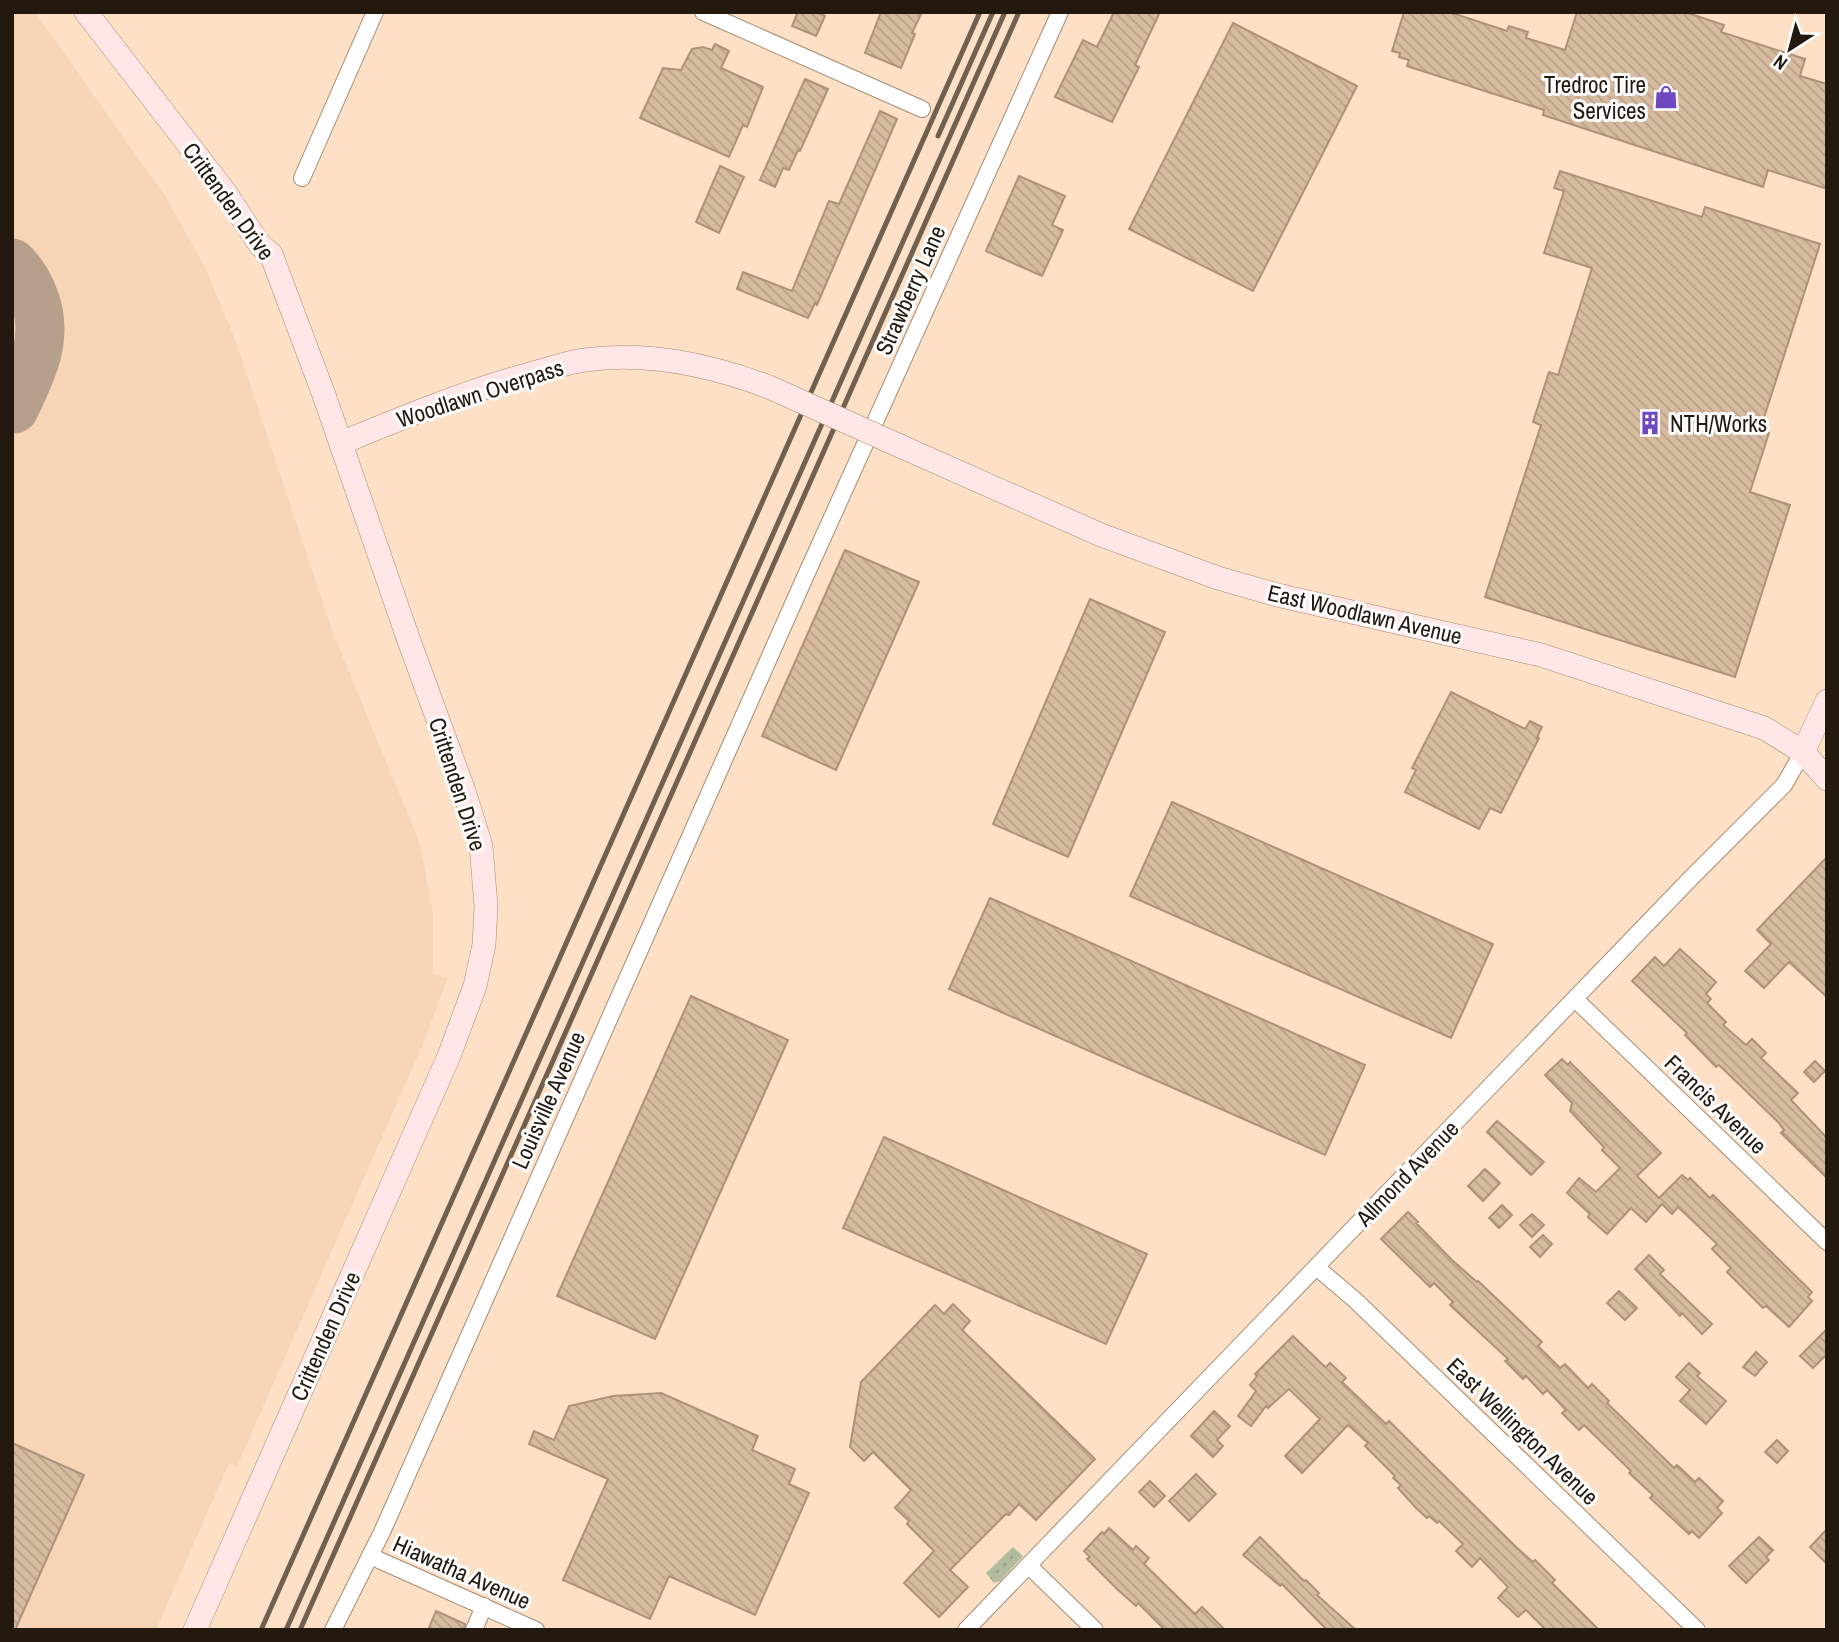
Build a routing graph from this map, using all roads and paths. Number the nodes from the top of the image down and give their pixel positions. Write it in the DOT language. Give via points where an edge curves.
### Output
graph roads {
  1 [pos="86,12"];
  2 [pos="375,12"];
  3 [pos="703,12"];
  4 [pos="1060,12"];
  5 [pos="922,109"];
  6 [pos="302,178"];
  7 [pos="341,443"];
  8 [pos="900,446"];
  9 [pos="801,586"];
  10 [pos="1827,701"];
  11 [pos="1803,752"];
  12 [pos="1827,779"];
  13 [pos="1574,999"];
  14 [pos="1827,1242"];
  15 [pos="1316,1267"];
  16 [pos="370,1556"];
  17 [pos="1028,1565"];
  18 [pos="484,1606"];
  19 [pos="195,1630"];
  20 [pos="333,1630"];
  21 [pos="474,1630"];
  22 [pos="536,1630"];
  23 [pos="966,1630"];
  24 [pos="1095,1630"];
  25 [pos="1697,1630"];
  1 -- 7 [label="main road, Crittenden Drive" via="271,254"];
  2 -- 6 [label="street"];
  3 -- 5 [label="street"];
  4 -- 9 [label="street, Strawberry Lane"];
  7 -- 8 [label="main road, Woodlawn Overpass, bridge" via="500,382 583,360 611,358 678,361 724,371"];
  7 -- 19 [label="main road, Crittenden Drive" via="481,846 484,945 475,986 449,1056"];
  8 -- 11 [label="main road, East Woodlawn Avenue" via="1101,535 1218,579 1541,655 1763,728"];
  9 -- 16 [label="street, Louisville Avenue"];
  10 -- 11 [label="main road, Allmond Avenue"];
  11 -- 12 [label="main road, East Woodlawn Avenue"];
  11 -- 13 [label="street, Allmond Avenue" via="1784,785"];
  13 -- 14 [label="street, Francis Avenue"];
  13 -- 15 [label="street, Allmond Avenue"];
  15 -- 17 [label="street, Allmond Avenue"];
  15 -- 25 [label="street, East Wellington Avenue"];
  16 -- 18 [label="street, Hiawatha Avenue"];
  16 -- 20 [label="street, Louisville Avenue"];
  17 -- 23 [label="street, Allmond Avenue"];
  17 -- 24 [label="street"];
  18 -- 21 [label="street"];
  18 -- 22 [label="street, Hiawatha Avenue"];
}
